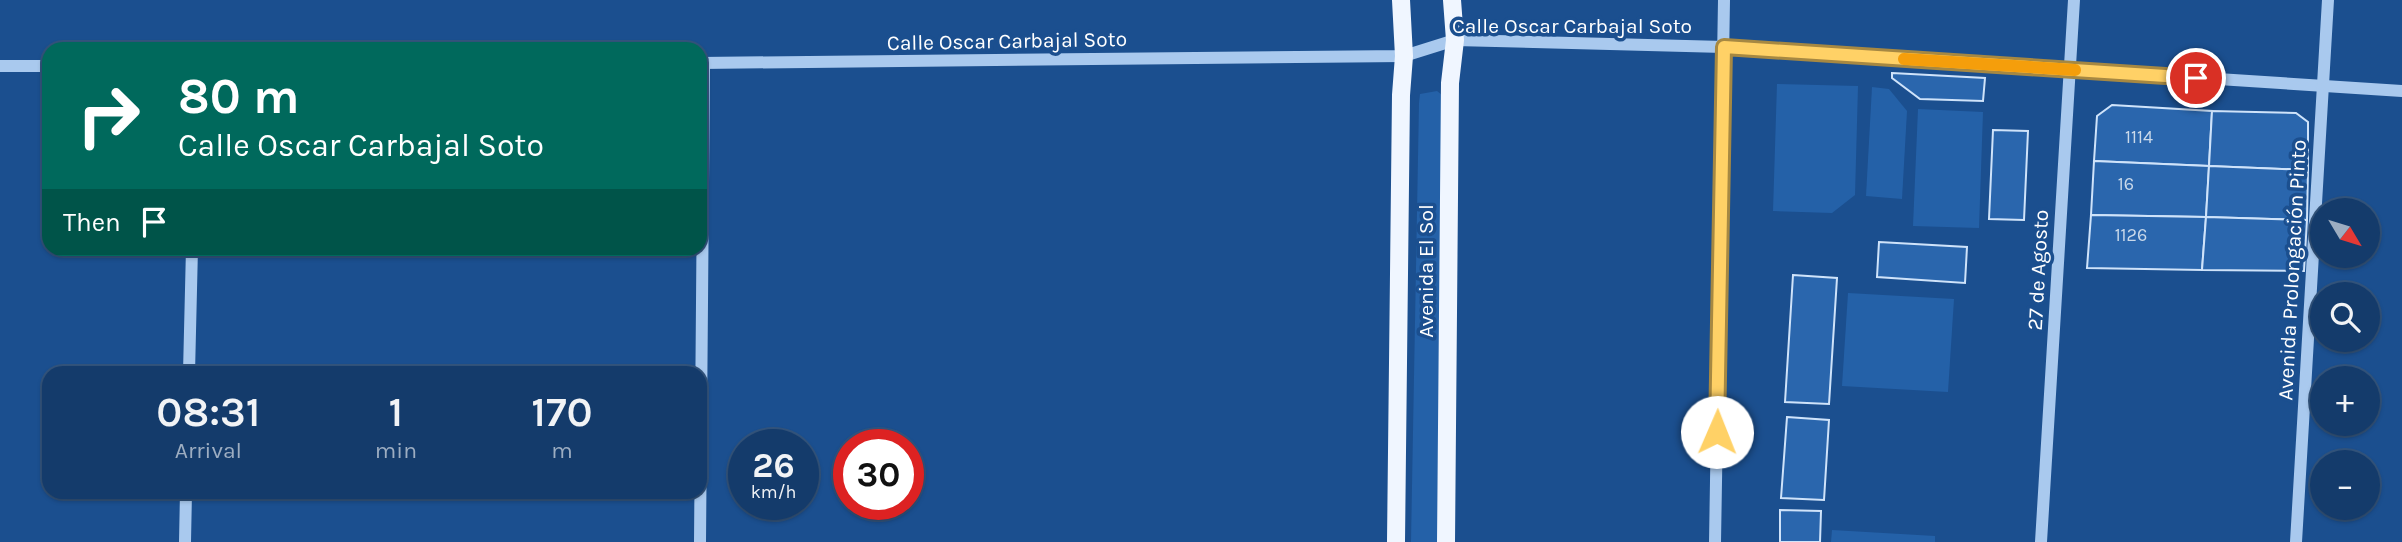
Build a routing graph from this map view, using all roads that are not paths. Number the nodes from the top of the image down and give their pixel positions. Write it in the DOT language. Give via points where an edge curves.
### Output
graph roads {
  1 [pos="1401,0"];
  2 [pos="1452,0"];
  3 [pos="1724,0"];
  4 [pos="2074,0"];
  5 [pos="2328,0"];
  6 [pos="1455,40"];
  7 [pos="1724,47"];
  8 [pos="1404,56"];
  9 [pos="707,63"];
  10 [pos="0,66"];
  11 [pos="42,66"];
  12 [pos="2070,69"];
  13 [pos="2322,86"];
  14 [pos="2402,91"];
  15 [pos="192,256"];
  16 [pos="701,256"];
  17 [pos="189,366"];
  18 [pos="701,366"];
  19 [pos="186,499"];
  20 [pos="700,499"];
  21 [pos="185,542"];
  22 [pos="700,542"];
  23 [pos="1396,542"];
  24 [pos="1446,542"];
  25 [pos="1715,542"];
  26 [pos="2041,542"];
  27 [pos="2296,542"];
  1 -- 8 [label="main road, Avenida El Sol"];
  2 -- 6 [label="main road, Avenida El Sol"];
  3 -- 7 [label="street"];
  4 -- 12 [label="street, 27 de Agosto"];
  5 -- 13 [label="street, Avenida Prolongación Pinto"];
  6 -- 7 [label="street, Calle Oscar Carbajal Soto"];
  6 -- 8 [label="street, Calle Oscar Carbajal Soto"];
  6 -- 24 [label="main road, Avenida El Sol" via="1450,83"];
  7 -- 12 [label="street, Calle Oscar Carbajal Soto"];
  7 -- 25 [label="street"];
  8 -- 9 [label="street, Calle Oscar Carbajal Soto"];
  8 -- 23 [label="main road, Avenida El Sol"];
  10 -- 11 [label="street"];
  12 -- 13 [label="street, Calle Oscar Carbajal Soto"];
  12 -- 26 [label="street, 27 de Agosto"];
  13 -- 14 [label="street, Calle Oscar Carbajal Soto"];
  13 -- 27 [label="street, Avenida Prolongación Pinto"];
  15 -- 17 [label="street"];
  16 -- 18 [label="street"];
  19 -- 21 [label="street"];
  20 -- 22 [label="street"];
}
